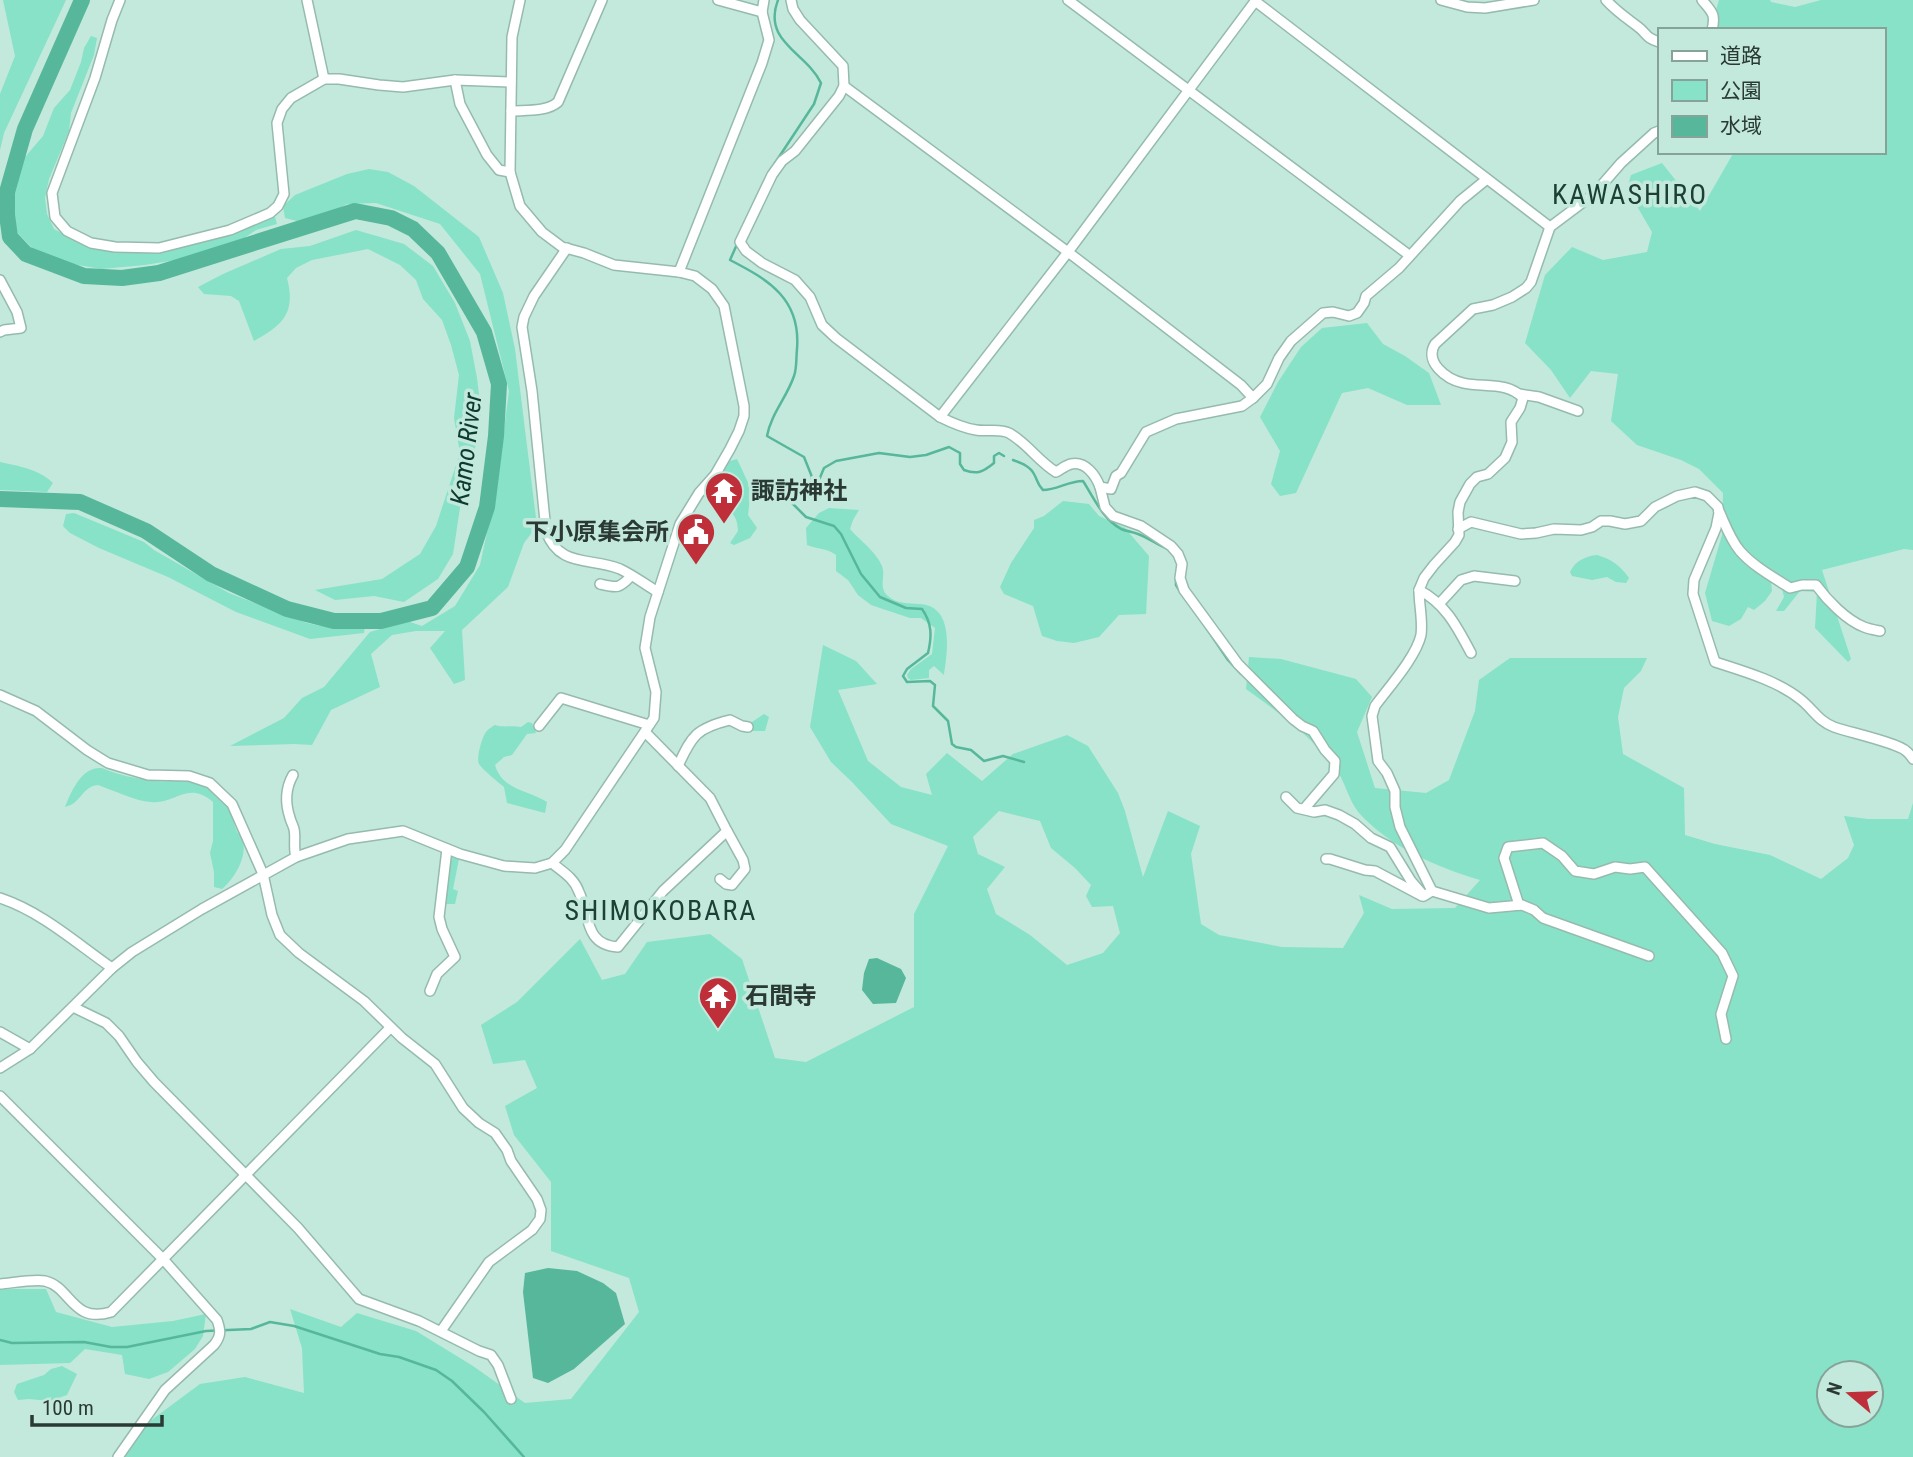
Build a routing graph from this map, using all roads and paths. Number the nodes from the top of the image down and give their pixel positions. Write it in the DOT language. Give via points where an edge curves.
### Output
graph roads {
  1 [pos="120,0"];
  2 [pos="307,0"];
  3 [pos="520,0"];
  4 [pos="602,0"];
  5 [pos="718,0"];
  6 [pos="764,0"];
  7 [pos="791,0"];
  8 [pos="1068,0"];
  9 [pos="1255,0"];
  10 [pos="1441,0"];
  11 [pos="1534,0"];
  12 [pos="1606,0"];
  13 [pos="1702,0"];
  14 [pos="762,12"];
  15 [pos="1713,28"];
  16 [pos="1658,42"];
  17 [pos="324,79"];
  18 [pos="455,80"];
  19 [pos="511,82"];
  20 [pos="844,86"];
  21 [pos="1189,89"];
  22 [pos="511,111"];
  23 [pos="1658,130"];
  24 [pos="510,172"];
  25 [pos="1487,179"];
  26 [pos="1550,227"];
  27 [pos="567,248"];
  28 [pos="1068,252"];
  29 [pos="1409,256"];
  30 [pos="679,272"];
  31 [pos="0,280"];
  32 [pos="0,332"];
  33 [pos="1519,394"];
  34 [pos="1253,398"];
  35 [pos="1578,411"];
  36 [pos="940,417"];
  37 [pos="1100,487"];
  38 [pos="1718,509"];
  39 [pos="1458,529"];
  40 [pos="631,576"];
  41 [pos="1515,581"];
  42 [pos="600,584"];
  43 [pos="1419,590"];
  44 [pos="658,592"];
  45 [pos="1438,604"];
  46 [pos="1881,631"];
  47 [pos="1471,653"];
  48 [pos="0,695"];
  49 [pos="539,726"];
  50 [pos="748,727"];
  51 [pos="647,729"];
  52 [pos="1913,759"];
  53 [pos="678,766"];
  54 [pos="293,775"];
  55 [pos="1286,797"];
  56 [pos="1304,809"];
  57 [pos="727,831"];
  58 [pos="447,849"];
  59 [pos="296,857"];
  60 [pos="1326,859"];
  61 [pos="552,863"];
  62 [pos="263,874"];
  63 [pos="720,879"];
  64 [pos="1428,894"];
  65 [pos="0,898"];
  66 [pos="1519,905"];
  67 [pos="1649,956"];
  68 [pos="112,968"];
  69 [pos="430,991"];
  70 [pos="73,1007"];
  71 [pos="390,1028"];
  72 [pos="0,1032"];
  73 [pos="1726,1039"];
  74 [pos="30,1049"];
  75 [pos="0,1068"];
  76 [pos="0,1096"];
  77 [pos="246,1176"];
  78 [pos="163,1259"];
  79 [pos="0,1284"];
  80 [pos="442,1331"];
  81 [pos="510,1399"];
  82 [pos="118,1457"];
  1 -- 17 [label="street" via="51,193 55,217 67,231 91,243 159,248 230,230 270,213 284,194 277,123 282,109 291,98"];
  2 -- 17 [label="street"];
  3 -- 19 [label="street" via="512,37"];
  4 -- 22 [label="street" via="558,102 547,108"];
  5 -- 14 [label="street"];
  6 -- 14 [label="street"];
  7 -- 20 [label="street" via="800,20 843,66"];
  8 -- 21 [label="street"];
  9 -- 21 [label="street"];
  9 -- 25 [label="street"];
  10 -- 11 [label="street" via="1467,8"];
  12 -- 16 [label="street"];
  13 -- 15 [label="street" via="1714,14"];
  14 -- 30 [label="street" via="769,40 762,63"];
  17 -- 18 [label="street" via="403,87"];
  18 -- 19 [label="street"];
  18 -- 24 [label="street" via="460,104 487,155 499,170"];
  19 -- 22 [label="street"];
  20 -- 28 [label="street"];
  20 -- 36 [label="street" via="826,114 772,175 740,242 762,263 795,280 810,297 822,325"];
  21 -- 28 [label="street"];
  21 -- 29 [label="street"];
  22 -- 24 [label="street"];
  23 -- 26 [label="street" via="1594,194"];
  24 -- 27 [label="street" via="520,206 542,232"];
  25 -- 26 [label="street"];
  25 -- 29 [label="street"];
  26 -- 33 [label="street" via="1526,288 1493,305 1473,309 1431,350 1433,362 1450,378"];
  27 -- 30 [label="street" via="614,265"];
  27 -- 40 [label="street" via="534,296 522,327 546,531 551,545 568,559 620,569"];
  28 -- 34 [label="street"];
  28 -- 36 [label="street"];
  29 -- 34 [label="street" via="1366,296 1357,313 1323,313 1291,341 1267,384"];
  30 -- 44 [label="street" via="704,282 724,306 744,415 715,475 680,524"];
  31 -- 32 [label="street" via="21,328"];
  33 -- 35 [label="street"];
  33 -- 39 [label="street" via="1520,408 1511,422 1512,442 1505,458 1469,484 1460,502"];
  34 -- 37 [label="street" via="1242,406 1176,419 1146,432 1111,489"];
  36 -- 37 [label="street" via="958,426 1007,432 1056,472 1080,465 1096,476"];
  37 -- 56 [label="street" via="1112,516 1141,526 1178,554 1184,590 1238,664 1293,719 1314,731 1335,761 1334,774"];
  38 -- 39 [label="street" via="1707,496 1695,492 1655,507 1633,523 1601,521 1581,530 1521,534 1471,522"];
  38 -- 46 [label="street" via="1735,544 1753,563 1790,588 1816,585 1852,620"];
  38 -- 52 [label="street" via="1693,594 1715,662 1789,692 1821,721 1898,746"];
  39 -- 43 [label="street" via="1455,542 1433,565"];
  40 -- 42 [label="street" via="615,588"];
  40 -- 44 [label="street"];
  41 -- 45 [label="street" via="1474,576 1461,580"];
  43 -- 45 [label="street"];
  43 -- 64 [label="street" via="1421,634 1417,648 1372,716 1378,761 1395,791 1400,827"];
  44 -- 51 [label="street" via="645,648 656,692 654,718"];
  45 -- 47 [label="street" via="1455,622"];
  48 -- 62 [label="street" via="36,711 108,763 148,775 188,776 211,783 232,804"];
  49 -- 51 [label="street" via="561,698"];
  50 -- 53 [label="street" via="730,720 701,730"];
  51 -- 53 [label="street"];
  51 -- 61 [label="street"];
  53 -- 57 [label="street" via="709,798"];
  54 -- 59 [label="street" via="286,797"];
  55 -- 56 [label="street"];
  56 -- 64 [label="street" via="1339,815 1390,847 1411,881"];
  57 -- 61 [label="street" via="663,891 618,947 607,946 591,933 572,878"];
  57 -- 63 [label="street" via="745,869 732,885"];
  58 -- 59 [label="street" via="403,831 348,839"];
  58 -- 61 [label="street" via="504,866 535,868"];
  58 -- 69 [label="street" via="439,917 455,957 437,974"];
  59 -- 62 [label="street"];
  60 -- 64 [label="street" via="1375,871 1420,896"];
  62 -- 68 [label="street"];
  62 -- 71 [label="street" via="280,935 364,1001"];
  64 -- 66 [label="street" via="1489,908"];
  65 -- 68 [label="street" via="43,918"];
  66 -- 67 [label="street"];
  66 -- 73 [label="street" via="1504,858 1508,847 1543,843 1575,870 1594,874 1615,867 1646,867 1723,953 1733,976 1721,1014"];
  68 -- 70 [label="street"];
  70 -- 74 [label="street"];
  70 -- 77 [label="street" via="106,1023 154,1083"];
  71 -- 77 [label="street"];
  71 -- 80 [label="street" via="435,1064 463,1108 495,1133 541,1210 532,1230 489,1262"];
  72 -- 74 [label="street"];
  74 -- 75 [label="street"];
  76 -- 78 [label="street"];
  77 -- 78 [label="street"];
  77 -- 80 [label="street" via="299,1228 359,1299"];
  78 -- 79 [label="street" via="111,1312 100,1315 74,1306 57,1287 44,1281"];
  78 -- 82 [label="street" via="217,1320 220,1336 165,1390"];
  80 -- 81 [label="street" via="492,1355"];
}
